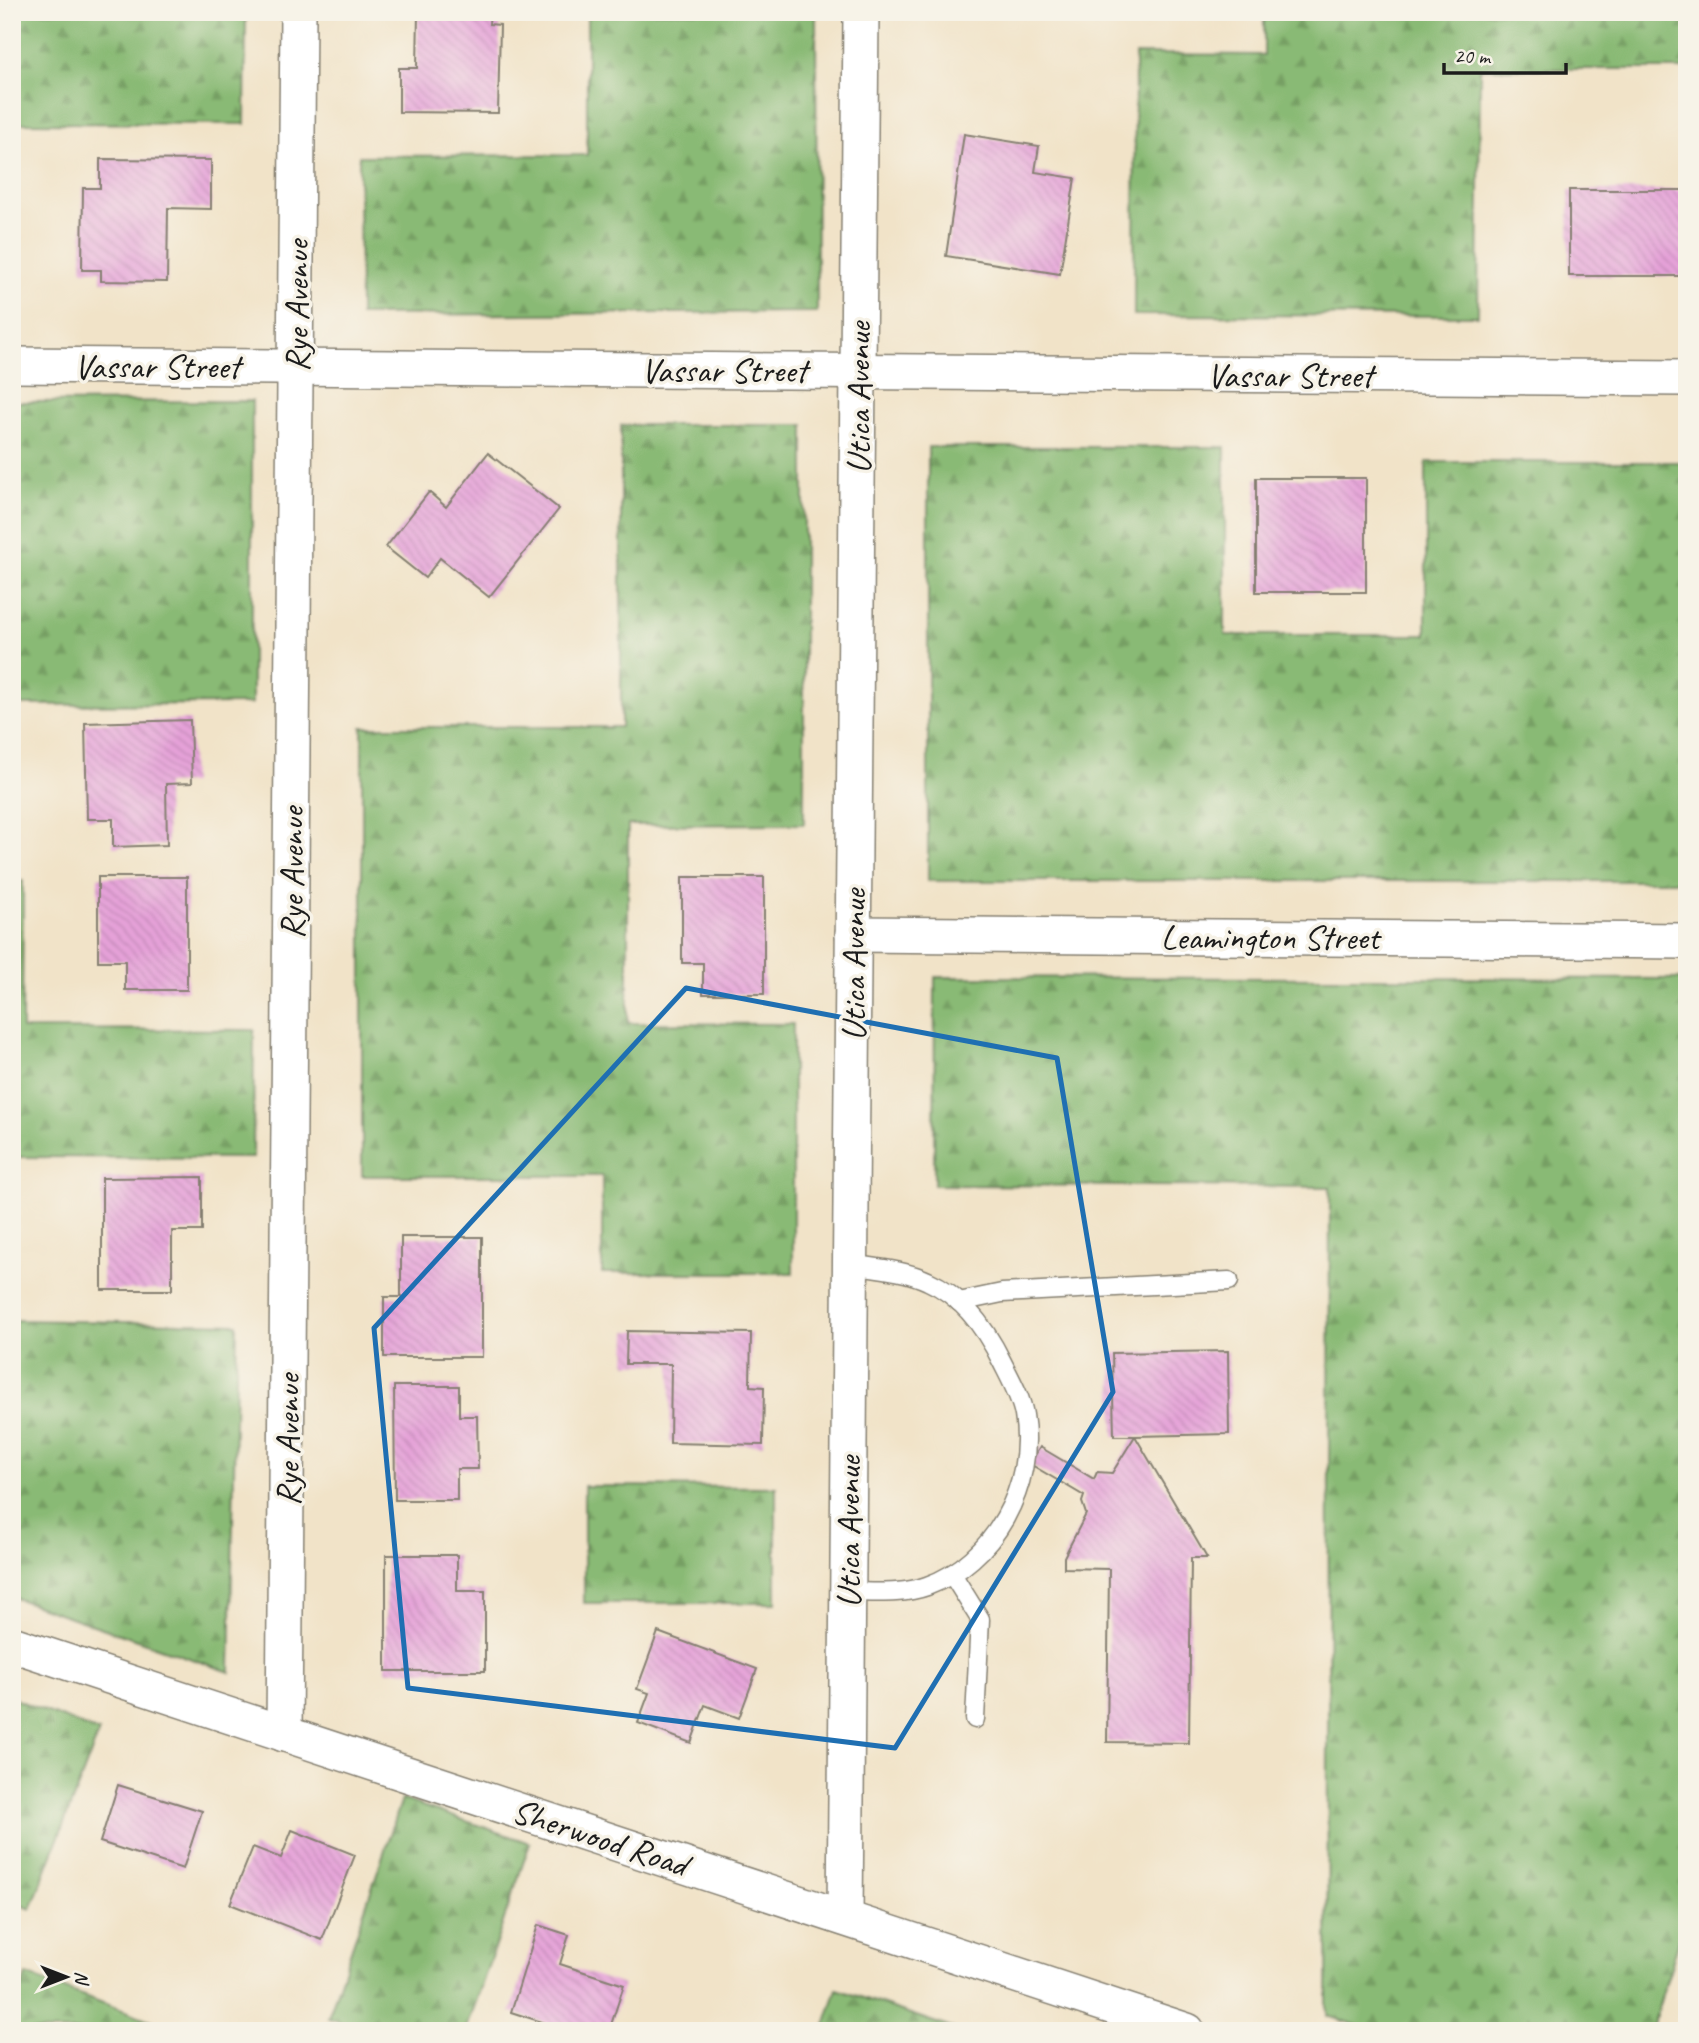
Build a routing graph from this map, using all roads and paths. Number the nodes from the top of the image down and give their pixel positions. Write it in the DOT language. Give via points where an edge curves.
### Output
graph roads {
  1 [pos="298,12"];
  2 [pos="861,12"];
  3 [pos="12,365"];
  4 [pos="295,367"];
  5 [pos="858,372"];
  6 [pos="1687,378"];
  7 [pos="853,934"];
  8 [pos="1687,941"];
  9 [pos="850,1264"];
  10 [pos="1229,1281"];
  11 [pos="959,1302"];
  12 [pos="952,1574"];
  13 [pos="848,1592"];
  14 [pos="12,1644"];
  15 [pos="975,1719"];
  16 [pos="284,1734"];
  17 [pos="845,1918"];
  18 [pos="1188,2031"];
  1 -- 4 [label="street, Rye Avenue"];
  2 -- 5 [label="street, Utica Avenue"];
  3 -- 4 [label="street, Vassar Street"];
  4 -- 5 [label="street, Vassar Street"];
  4 -- 16 [label="street, Rye Avenue"];
  5 -- 6 [label="street, Vassar Street"];
  5 -- 7 [label="street, Utica Avenue"];
  7 -- 8 [label="street, Leamington Street"];
  7 -- 9 [label="street, Utica Avenue"];
  9 -- 11 [label="lane" via="928,1280"];
  9 -- 13 [label="street, Utica Avenue"];
  10 -- 11 [label="lane" via="1002,1293"];
  11 -- 12 [label="lane" via="996,1349 1024,1413 1026,1439 1024,1467 1002,1524 980,1554"];
  12 -- 13 [label="lane" via="925,1587"];
  12 -- 15 [label="lane" via="980,1619"];
  13 -- 17 [label="street, Utica Avenue"];
  14 -- 16 [label="street, Sherwood Road"];
  16 -- 17 [label="street, Sherwood Road"];
  17 -- 18 [label="street, Sherwood Road"];
}
